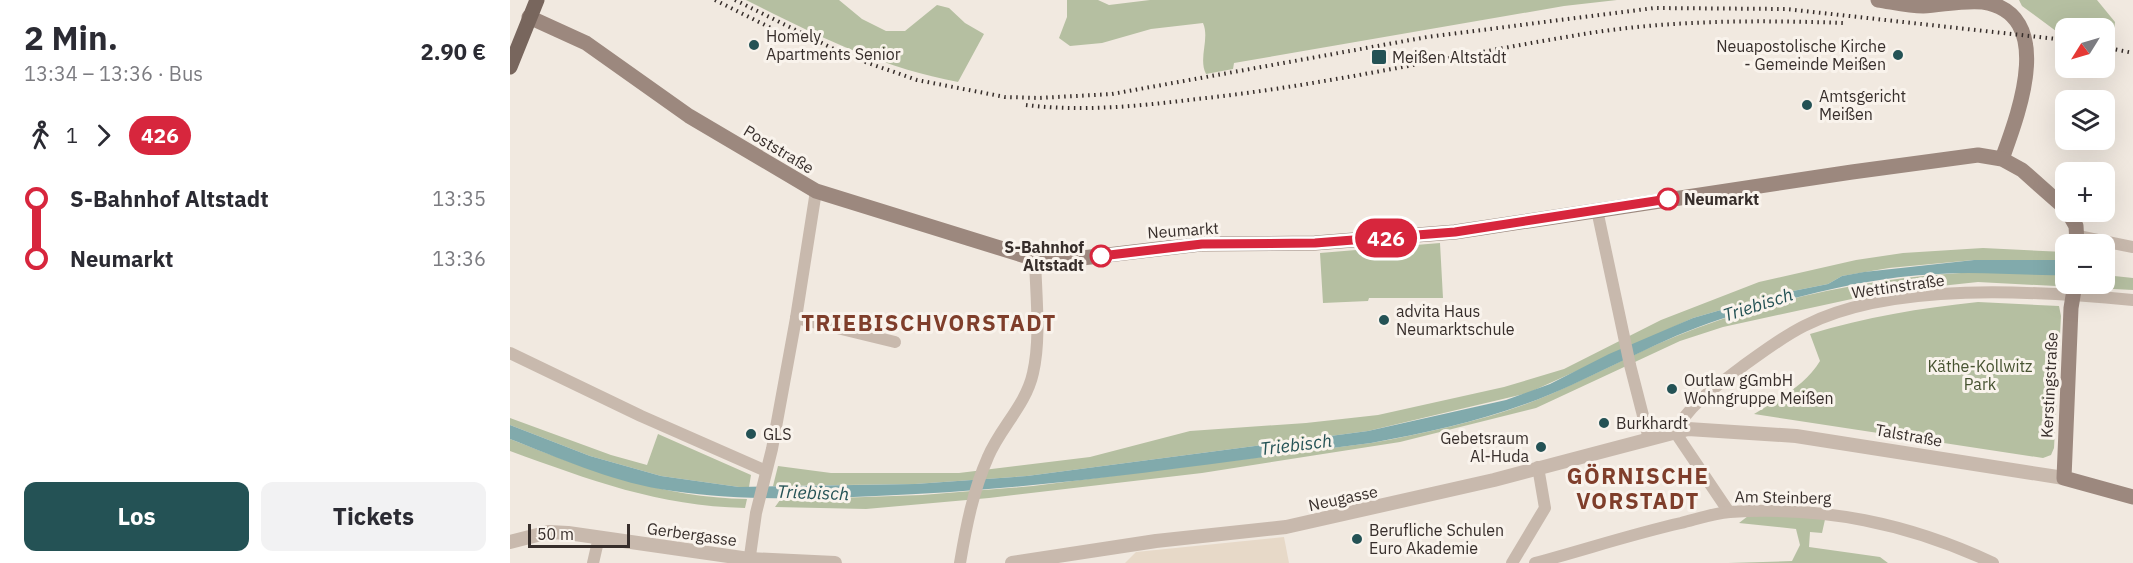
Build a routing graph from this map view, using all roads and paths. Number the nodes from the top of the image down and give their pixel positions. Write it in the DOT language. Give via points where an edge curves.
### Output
graph roads {
  1 [pos="537,0"];
  2 [pos="1878,0"];
  3 [pos="530,17"];
  4 [pos="510,67"];
  5 [pos="2002,159"];
  6 [pos="816,191"];
  7 [pos="2055,199"];
  8 [pos="1597,210"];
  9 [pos="2115,245"];
  10 [pos="2133,247"];
  11 [pos="1035,259"];
  12 [pos="2055,288"];
  13 [pos="2075,294"];
  14 [pos="2106,294"];
  15 [pos="2133,300"];
  16 [pos="796,318"];
  17 [pos="895,342"];
  18 [pos="510,353"];
  19 [pos="1675,432"];
  20 [pos="1649,439"];
  21 [pos="1538,467"];
  22 [pos="764,476"];
  23 [pos="2064,478"];
  24 [pos="2133,496"];
  25 [pos="1729,512"];
  26 [pos="599,537"];
  27 [pos="510,542"];
  28 [pos="749,561"];
  29 [pos="593,563"];
  30 [pos="835,563"];
  31 [pos="960,563"];
  32 [pos="1012,563"];
  33 [pos="1512,563"];
  34 [pos="1535,563"];
  35 [pos="1993,563"];
  1 -- 3 [label="main road"];
  2 -- 5 [label="main road" via="1923,6 1981,2 1995,5 2018,24 2028,55 2016,119"];
  3 -- 4 [label="main road"];
  3 -- 6 [label="main road, Poststraße" via="586,44 689,116"];
  5 -- 7 [label="main road, Neumarkt" via="2033,178"];
  5 -- 8 [label="main road, Neumarkt" via="1971,156"];
  6 -- 11 [label="main road, Poststraße"];
  6 -- 16 [label="street"];
  8 -- 11 [label="main road, Neumarkt" via="1455,232 1315,243 1202,244 1065,260"];
  8 -- 20 [label="street"];
  9 -- 10 [label="street"];
  11 -- 31 [label="street" via="1033,374 1025,395 988,456 973,499"];
  12 -- 19 [label="street, Wettinstraße" via="1912,297 1851,308 1806,324 1701,397"];
  13 -- 23 [label="main road, Kerstingstraße"];
  14 -- 15 [label="street, Wettinstraße"];
  16 -- 17 [label="street"];
  16 -- 22 [label="street"];
  18 -- 22 [label="street"];
  19 -- 20 [label="street, Neugasse"];
  19 -- 23 [label="street, Talstraße" via="1688,429 1796,436"];
  19 -- 25 [label="street"];
  20 -- 21 [label="street, Neugasse"];
  21 -- 32 [label="street, Neugasse" via="1286,527 1156,541"];
  21 -- 33 [label="street" via="1545,508"];
  22 -- 28 [label="street"];
  23 -- 24 [label="main road, Talstraße"];
  25 -- 34 [label="street, Am Steinberg"];
  25 -- 35 [label="street, Am Steinberg" via="1822,512 1860,517"];
  26 -- 27 [label="street, Gerbergasse" via="549,532"];
  26 -- 28 [label="street, Gerbergasse"];
  26 -- 29 [label="street"];
  28 -- 30 [label="street, Gerbergasse"];
}
